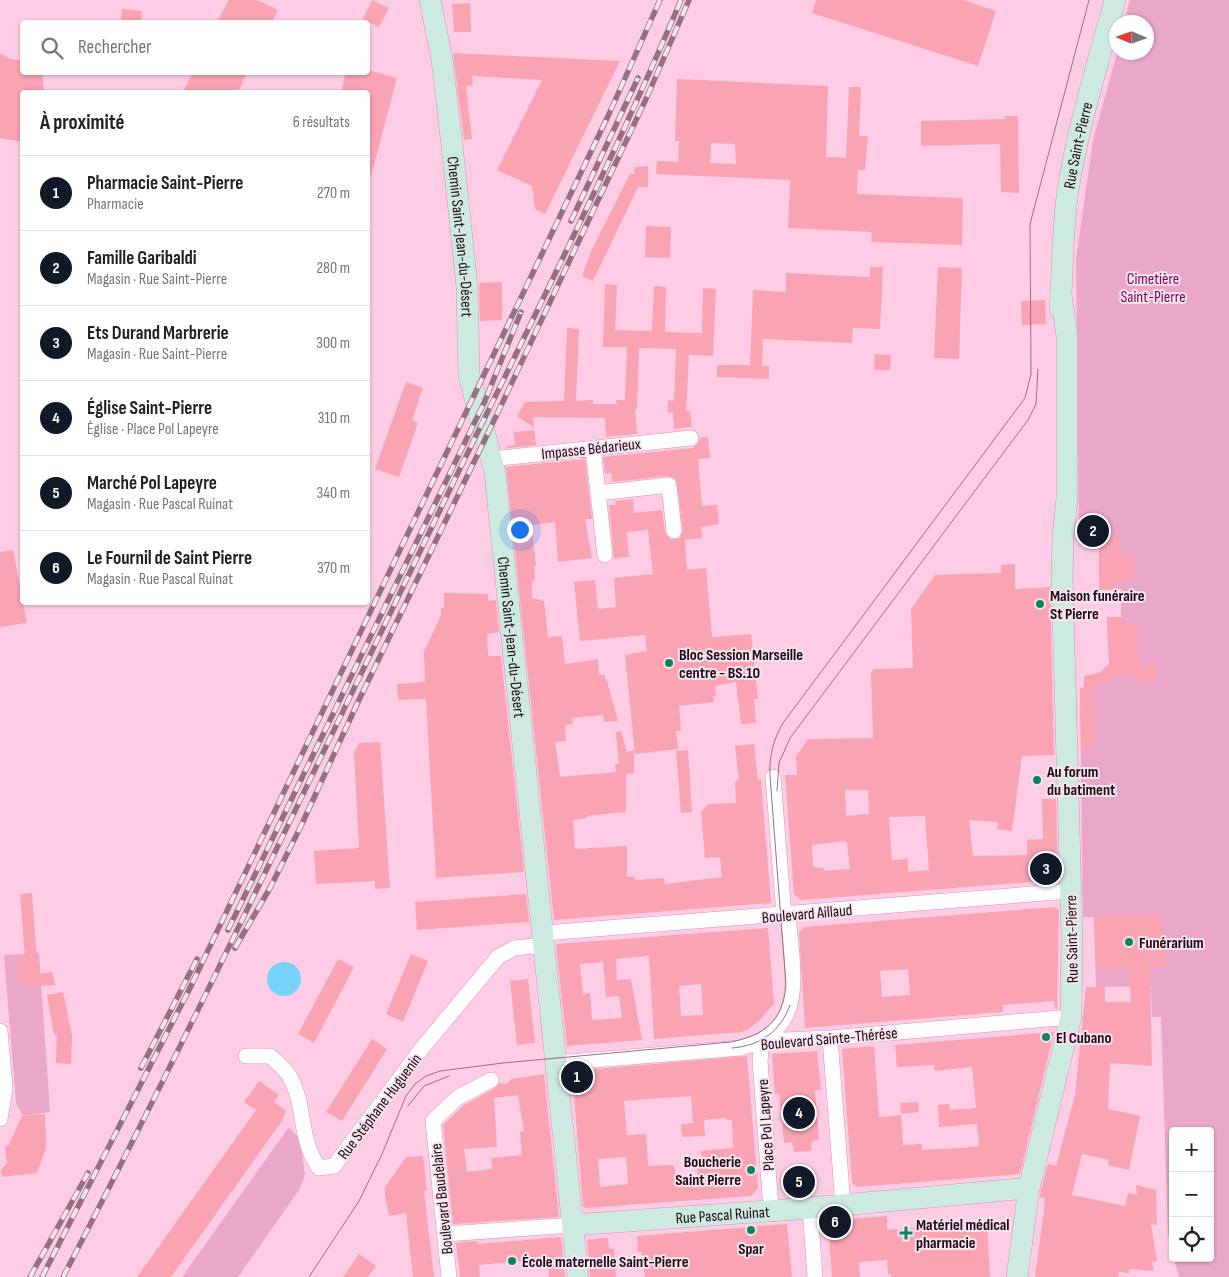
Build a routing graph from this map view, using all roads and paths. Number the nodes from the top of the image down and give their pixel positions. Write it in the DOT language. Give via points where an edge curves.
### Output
graph roads {
  1 [pos="430,0"];
  2 [pos="1115,0"];
  3 [pos="691,438"];
  4 [pos="593,448"];
  5 [pos="491,458"];
  6 [pos="598,493"];
  7 [pos="674,531"];
  8 [pos="605,555"];
  9 [pos="773,777"];
  10 [pos="1070,891"];
  11 [pos="786,914"];
  12 [pos="544,939"];
  13 [pos="1071,1017"];
  14 [pos="0,1032"];
  15 [pos="830,1038"];
  16 [pos="762,1041"];
  17 [pos="246,1056"];
  18 [pos="557,1063"];
  19 [pos="491,1080"];
  20 [pos="0,1119"];
  21 [pos="1029,1188"];
  22 [pos="843,1204"];
  23 [pos="810,1208"];
  24 [pos="771,1209"];
  25 [pos="573,1225"];
  26 [pos="445,1234"];
  27 [pos="449,1277"];
  28 [pos="578,1277"];
  29 [pos="815,1277"];
  30 [pos="1016,1277"];
  1 -- 5 [label="street, Chemin Saint-Jean-du-Désert" via="442,60 467,286 469,375"];
  2 -- 10 [label="street, Rue Saint-Pierre" via="1071,174 1064,220 1056,358"];
  3 -- 4 [label="street, Impasse Bédarieux"];
  4 -- 5 [label="street, Impasse Bédarieux"];
  4 -- 6 [label="street"];
  5 -- 12 [label="street, Chemin Saint-Jean-du-Désert" via="502,530"];
  6 -- 7 [label="street" via="669,485"];
  6 -- 8 [label="street"];
  9 -- 11 [label="street"];
  10 -- 11 [label="street, Boulevard Aillaud"];
  10 -- 13 [label="street, Rue Saint-Pierre"];
  11 -- 12 [label="street, Boulevard Aillaud"];
  11 -- 16 [label="street" via="792,983 790,1003 784,1019"];
  12 -- 17 [label="street, Rue Stéphane Huguenin" via="514,948 498,957 423,1047 334,1166 319,1168 310,1153 297,1093 290,1077 270,1056"];
  12 -- 18 [label="street, Chemin Saint-Jean-du-Désert"];
  13 -- 15 [label="street, Boulevard Sainte-Thérése"];
  13 -- 21 [label="street, Rue Saint-Pierre"];
  14 -- 20 [label="street" via="5,1088"];
  15 -- 16 [label="street, Boulevard Sainte-Thérése"];
  15 -- 22 [label="street"];
  16 -- 18 [label="street, Boulevard Sainte-Thérése" via="740,1048"];
  16 -- 24 [label="street, Place Pol Lapeyre" via="760,1061"];
  18 -- 25 [label="street, Chemin Saint-Jean-du-Désert"];
  19 -- 26 [label="street, Boulevard Baudelaire" via="457,1098 433,1121"];
  21 -- 22 [label="street, Rue Pascal Ruinat"];
  21 -- 30 [label="street, Rue Saint-Pierre"];
  22 -- 23 [label="street, Rue Pascal Ruinat"];
  23 -- 24 [label="street, Rue Pascal Ruinat"];
  23 -- 29 [label="street"];
  24 -- 25 [label="street, Rue Pascal Ruinat"];
  25 -- 26 [label="street, Rue Pascal Ruinat"];
  25 -- 28 [label="street, Chemin Saint-Jean-du-Désert"];
  26 -- 27 [label="street, Boulevard Baudelaire"];
}
